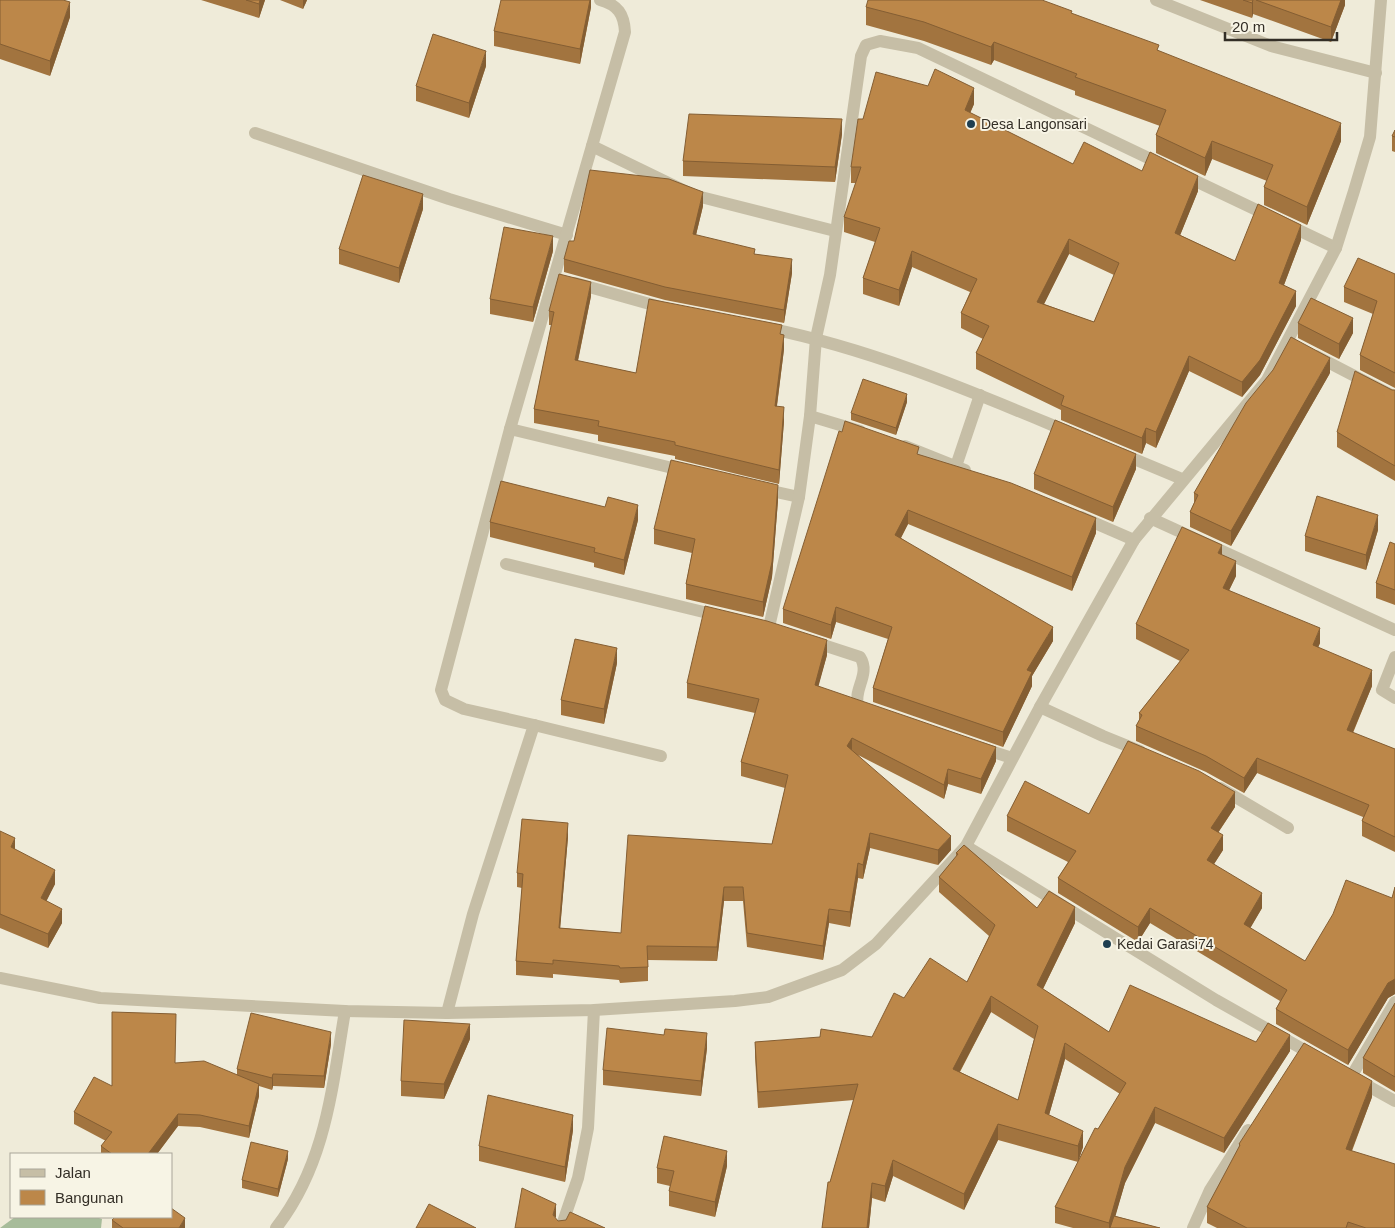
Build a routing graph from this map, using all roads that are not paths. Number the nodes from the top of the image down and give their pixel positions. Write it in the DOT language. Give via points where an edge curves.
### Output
graph roads {
  1 [pos="600,0"];
  2 [pos="1156,0"];
  3 [pos="1381,0"];
  4 [pos="1376,73"];
  5 [pos="255,133"];
  6 [pos="592,146"];
  7 [pos="835,231"];
  8 [pos="567,235"];
  9 [pos="1336,248"];
  10 [pos="555,278"];
  11 [pos="673,310"];
  12 [pos="759,327"];
  13 [pos="816,338"];
  14 [pos="1295,345"];
  15 [pos="980,395"];
  16 [pos="1395,397"];
  17 [pos="810,416"];
  18 [pos="510,429"];
  19 [pos="874,435"];
  20 [pos="1078,436"];
  21 [pos="893,442"];
  22 [pos="1112,450"];
  23 [pos="956,466"];
  24 [pos="974,473"];
  25 [pos="702,475"];
  26 [pos="1182,479"];
  27 [pos="750,486"];
  28 [pos="799,498"];
  29 [pos="1072,513"];
  30 [pos="1150,518"];
  31 [pos="1134,540"];
  32 [pos="506,564"];
  33 [pos="731,618"];
  34 [pos="769,628"];
  35 [pos="1395,630"];
  36 [pos="796,636"];
  37 [pos="1395,657"];
  38 [pos="1395,698"];
  39 [pos="1040,706"];
  40 [pos="883,715"];
  41 [pos="534,725"];
  42 [pos="966,743"];
  43 [pos="661,756"];
  44 [pos="1156,757"];
  45 [pos="1012,758"];
  46 [pos="1212,783"];
  47 [pos="1288,828"];
  48 [pos="966,846"];
  49 [pos="0,978"];
  50 [pos="1395,1002"];
  51 [pos="594,1010"];
  52 [pos="345,1011"];
  53 [pos="447,1013"];
  54 [pos="1326,1062"];
  55 [pos="1395,1101"];
  56 [pos="1258,1115"];
  57 [pos="276,1228"];
  58 [pos="561,1228"];
  59 [pos="1193,1228"];
  1 -- 6 [label="street" via="619,10 626,32"];
  2 -- 4 [label="street" via="1271,46"];
  3 -- 4 [label="street"];
  4 -- 9 [label="street" via="1370,137"];
  5 -- 8 [label="street"];
  6 -- 7 [label="street" via="693,195"];
  6 -- 8 [label="street"];
  7 -- 9 [label="street" via="861,56 866,45 880,41 918,48"];
  7 -- 13 [label="street" via="830,275"];
  8 -- 10 [label="street"];
  9 -- 14 [label="street"];
  10 -- 11 [label="street"];
  10 -- 18 [label="street"];
  12 -- 13 [label="street"];
  13 -- 15 [label="street" via="914,369"];
  13 -- 17 [label="street"];
  14 -- 16 [label="street"];
  14 -- 26 [label="street"];
  15 -- 20 [label="street"];
  15 -- 23 [label="street"];
  17 -- 19 [label="street"];
  17 -- 28 [label="street"];
  18 -- 25 [label="street"];
  18 -- 41 [label="street" via="441,690 445,700 464,709"];
  21 -- 23 [label="street"];
  22 -- 26 [label="street"];
  23 -- 24 [label="street"];
  26 -- 30 [label="street"];
  27 -- 28 [label="street"];
  28 -- 34 [label="street"];
  29 -- 31 [label="street"];
  30 -- 31 [label="street"];
  30 -- 35 [label="street"];
  31 -- 39 [label="street"];
  32 -- 33 [label="street"];
  36 -- 40 [label="street" via="860,657 864,674 856,700 858,706"];
  37 -- 38 [label="street" via="1382,690"];
  39 -- 44 [label="street"];
  39 -- 45 [label="street"];
  41 -- 43 [label="street"];
  41 -- 53 [label="street" via="473,914"];
  42 -- 45 [label="street"];
  45 -- 48 [label="street"];
  46 -- 47 [label="street"];
  48 -- 51 [label="street" via="876,944 842,970 768,997"];
  48 -- 54 [label="street" via="1298,1053"];
  49 -- 52 [label="street" via="100,998"];
  50 -- 55 [label="street" via="1346,1074"];
  51 -- 53 [label="street"];
  51 -- 58 [label="street" via="588,1128 578,1178"];
  52 -- 53 [label="street"];
  52 -- 57 [label="street" via="325,1129 303,1187"];
  56 -- 59 [label="street" via="1210,1190"];
}
